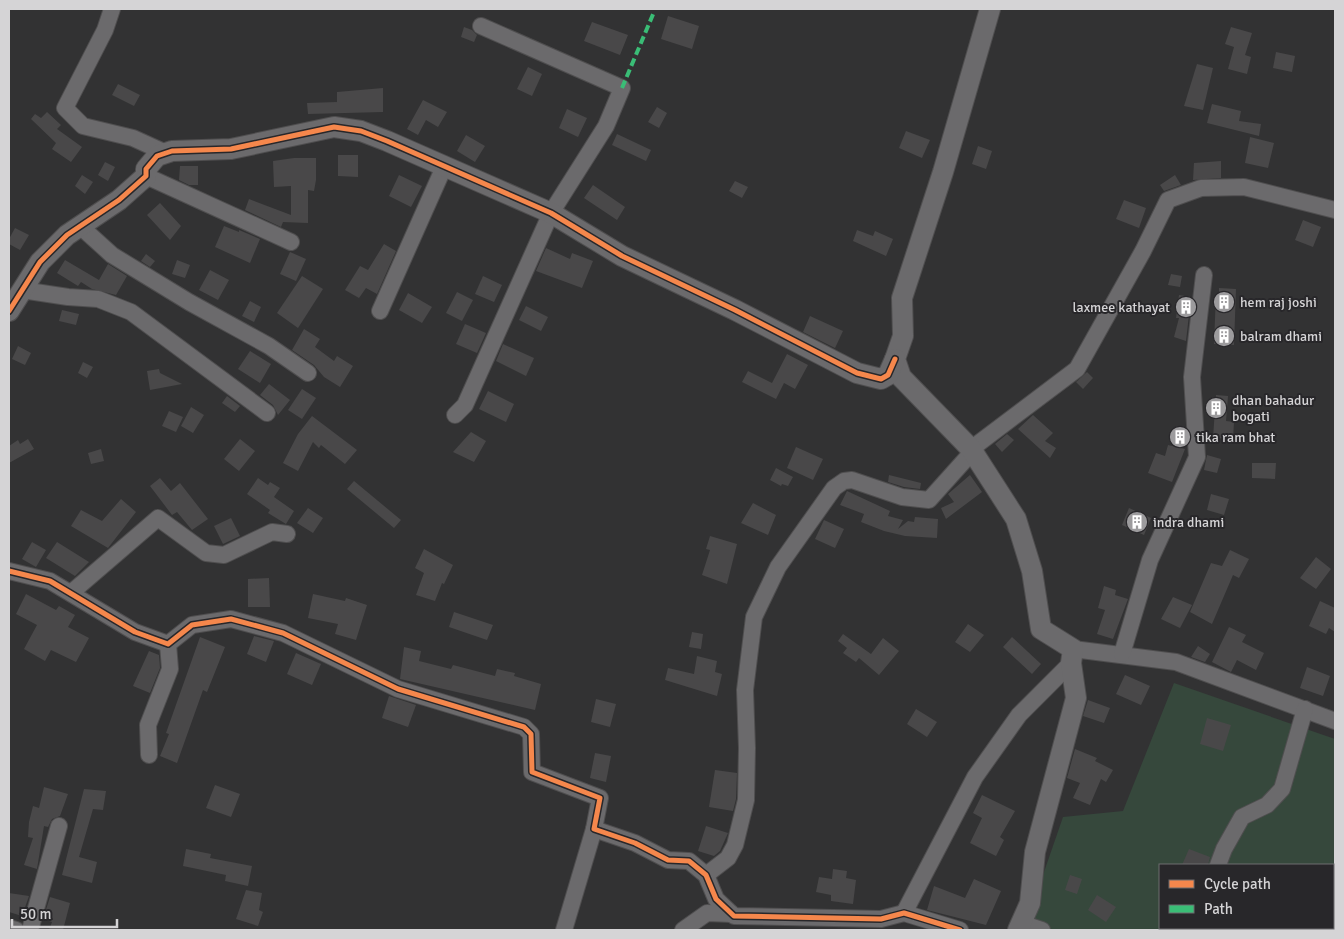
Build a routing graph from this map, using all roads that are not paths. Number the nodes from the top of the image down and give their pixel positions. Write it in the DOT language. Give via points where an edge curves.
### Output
graph roads {
  1 [pos="112,9"];
  2 [pos="990,9"];
  3 [pos="481,26"];
  4 [pos="166,153"];
  5 [pos="444,167"];
  6 [pos="146,176"];
  7 [pos="1335,210"];
  8 [pos="551,213"];
  9 [pos="80,226"];
  10 [pos="291,242"];
  11 [pos="1204,275"];
  12 [pos="22,290"];
  13 [pos="9,311"];
  14 [pos="380,311"];
  15 [pos="895,359"];
  16 [pos="308,374"];
  17 [pos="267,413"];
  18 [pos="456,415"];
  19 [pos="972,450"];
  20 [pos="287,534"];
  21 [pos="9,571"];
  22 [pos="72,592"];
  23 [pos="168,644"];
  24 [pos="1122,654"];
  25 [pos="1072,656"];
  26 [pos="1305,709"];
  27 [pos="1335,721"];
  28 [pos="149,755"];
  29 [pos="59,826"];
  30 [pos="594,829"];
  31 [pos="1218,864"];
  32 [pos="706,875"];
  33 [pos="904,913"];
  34 [pos="732,914"];
  35 [pos="1020,926"];
  36 [pos="9,928"];
  37 [pos="16,930"];
  38 [pos="30,930"];
  39 [pos="564,930"];
  40 [pos="683,930"];
  41 [pos="960,930"];
  42 [pos="1042,930"];
  1 -- 4 [label="street" via="105,30 65,108 83,126 133,138"];
  2 -- 15 [label="street" via="943,172 902,298 903,336"];
  3 -- 8 [label="street" via="622,88 606,126"];
  4 -- 5 [label="street" via="230,149 334,127 361,131"];
  4 -- 6 [label="street" via="157,156 146,169"];
  5 -- 8 [label="street"];
  5 -- 14 [label="street"];
  6 -- 9 [label="street" via="119,200"];
  6 -- 10 [label="street"];
  7 -- 19 [label="street" via="1244,187 1201,188 1168,200 1144,251 1077,369"];
  8 -- 15 [label="street" via="622,256 857,373 881,379 888,375"];
  8 -- 18 [label="street" via="465,405"];
  9 -- 12 [label="street" via="40,262"];
  9 -- 16 [label="street" via="112,255 269,346"];
  11 -- 24 [label="street" via="1192,377 1197,457 1150,560"];
  12 -- 13 [label="street"];
  12 -- 17 [label="street" via="68,298 98,299 131,312"];
  15 -- 19 [label="street" via="901,377"];
  19 -- 25 [label="street" via="1016,519 1032,571 1041,629"];
  19 -- 32 [label="street" via="928,500 902,497 852,480 844,481 834,488 778,567 754,617 745,690 746,800 728,858"];
  20 -- 22 [label="street" via="272,532 224,555 206,553 158,518"];
  21 -- 22 [label="street" via="50,581"];
  22 -- 23 [label="street" via="135,632"];
  23 -- 28 [label="street" via="170,669 148,725"];
  23 -- 30 [label="street" via="192,625 231,619 282,633 398,689 524,727 532,734 532,772 600,798"];
  24 -- 25 [label="street"];
  24 -- 26 [label="street" via="1176,662"];
  25 -- 33 [label="street" via="1019,715 975,777"];
  25 -- 35 [label="street" via="1076,698 1037,842 1030,903"];
  26 -- 27 [label="street"];
  26 -- 31 [label="street" via="1282,789 1267,805 1242,817"];
  29 -- 38 [label="street"];
  30 -- 32 [label="street" via="635,843 668,860 690,861"];
  30 -- 39 [label="street"];
  32 -- 34 [label="street" via="716,899"];
  33 -- 34 [label="street" via="881,918"];
  33 -- 41 [label="street"];
  34 -- 40 [label="street" via="707,913"];
  35 -- 42 [label="street"];
  36 -- 37 [label="street"];
}
